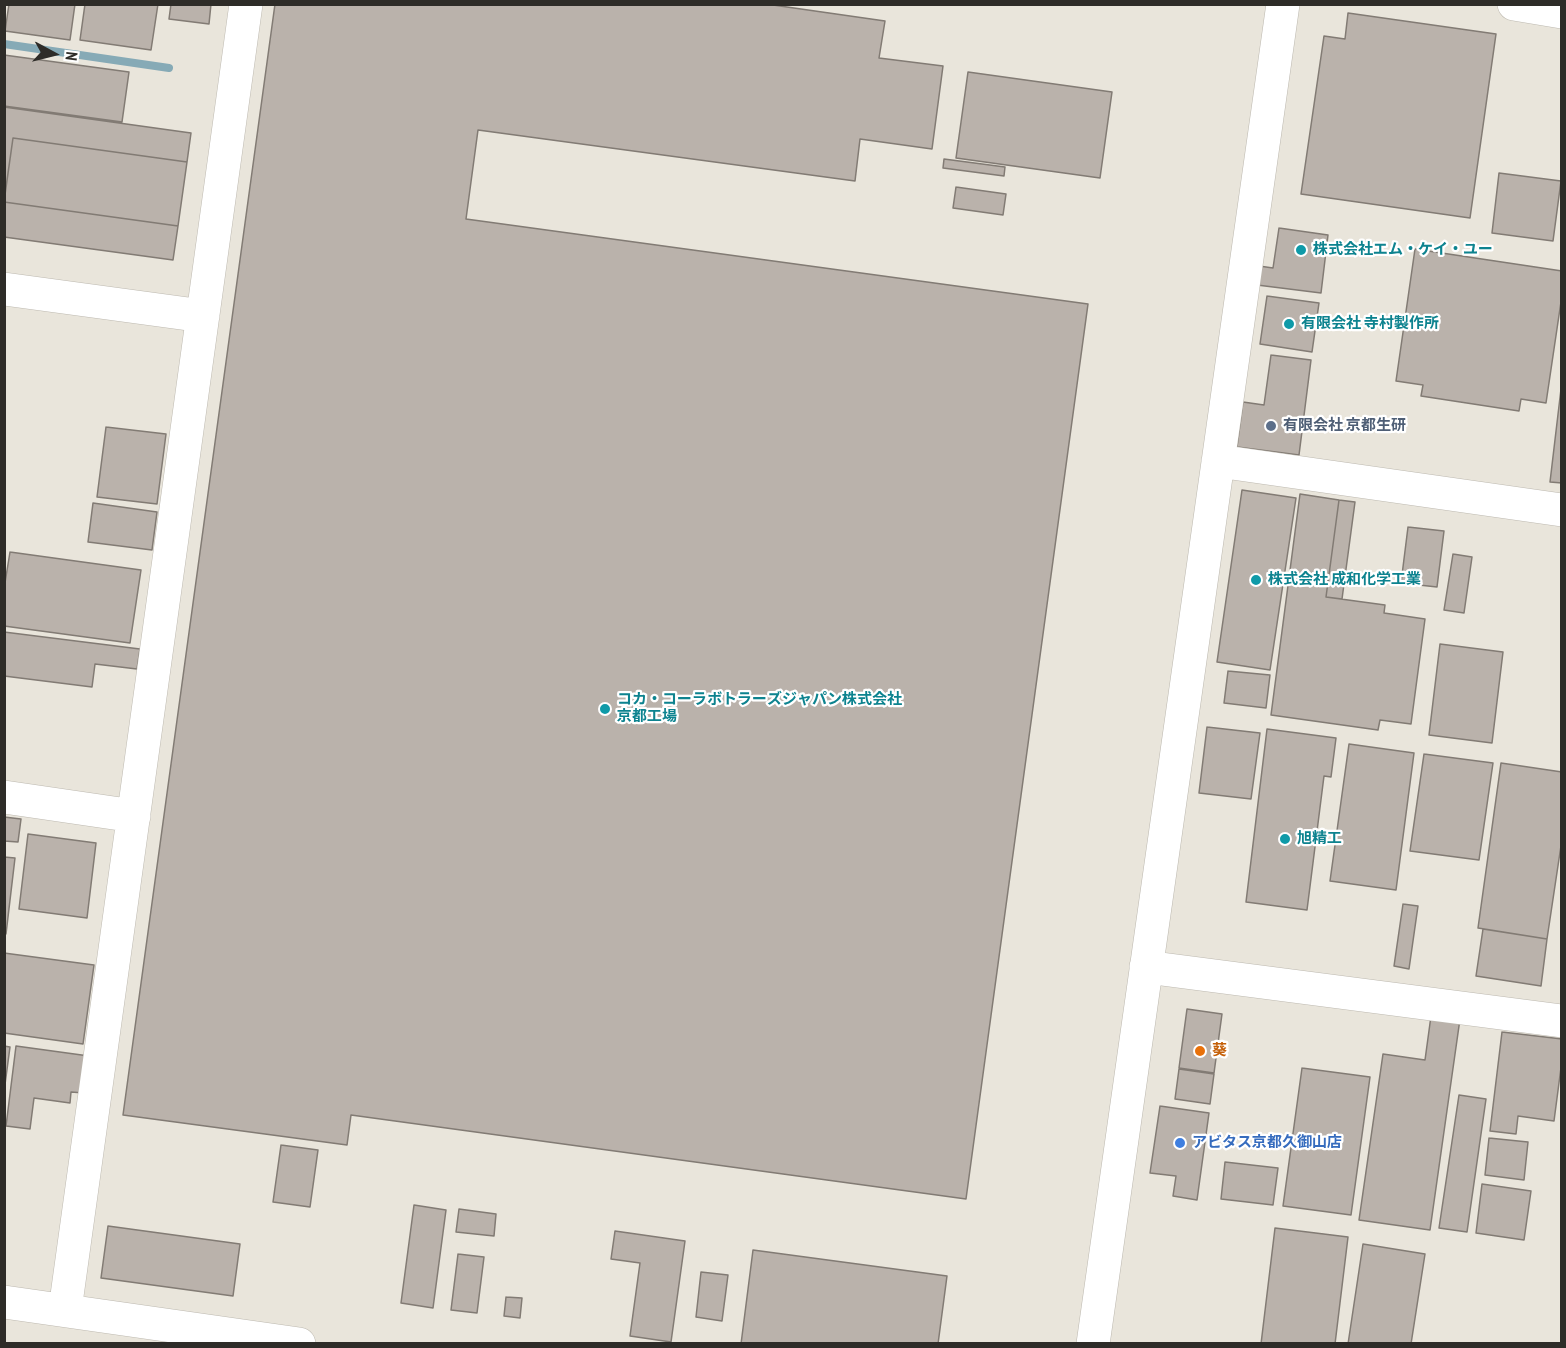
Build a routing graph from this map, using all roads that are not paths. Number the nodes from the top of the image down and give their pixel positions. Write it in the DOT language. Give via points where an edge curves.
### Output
graph roads {
  1 [pos="246,4"];
  2 [pos="1283,4"];
  3 [pos="1514,4"];
  4 [pos="1562,12"];
  5 [pos="4,289"];
  6 [pos="203,316"];
  7 [pos="1218,460"];
  8 [pos="1562,510"];
  9 [pos="4,797"];
  10 [pos="134,816"];
  11 [pos="1146,968"];
  12 [pos="1562,1021"];
  13 [pos="4,1302"];
  14 [pos="65,1310"];
  15 [pos="295,1343"];
  16 [pos="1093,1344"];
  1 -- 6 [label="street"];
  2 -- 7 [label="street"];
  3 -- 4 [label="street"];
  5 -- 6 [label="street"];
  6 -- 10 [label="street"];
  7 -- 8 [label="street"];
  7 -- 11 [label="street"];
  9 -- 10 [label="street"];
  10 -- 14 [label="street"];
  11 -- 12 [label="street"];
  11 -- 16 [label="street"];
  13 -- 14 [label="street"];
  14 -- 15 [label="street"];
}
